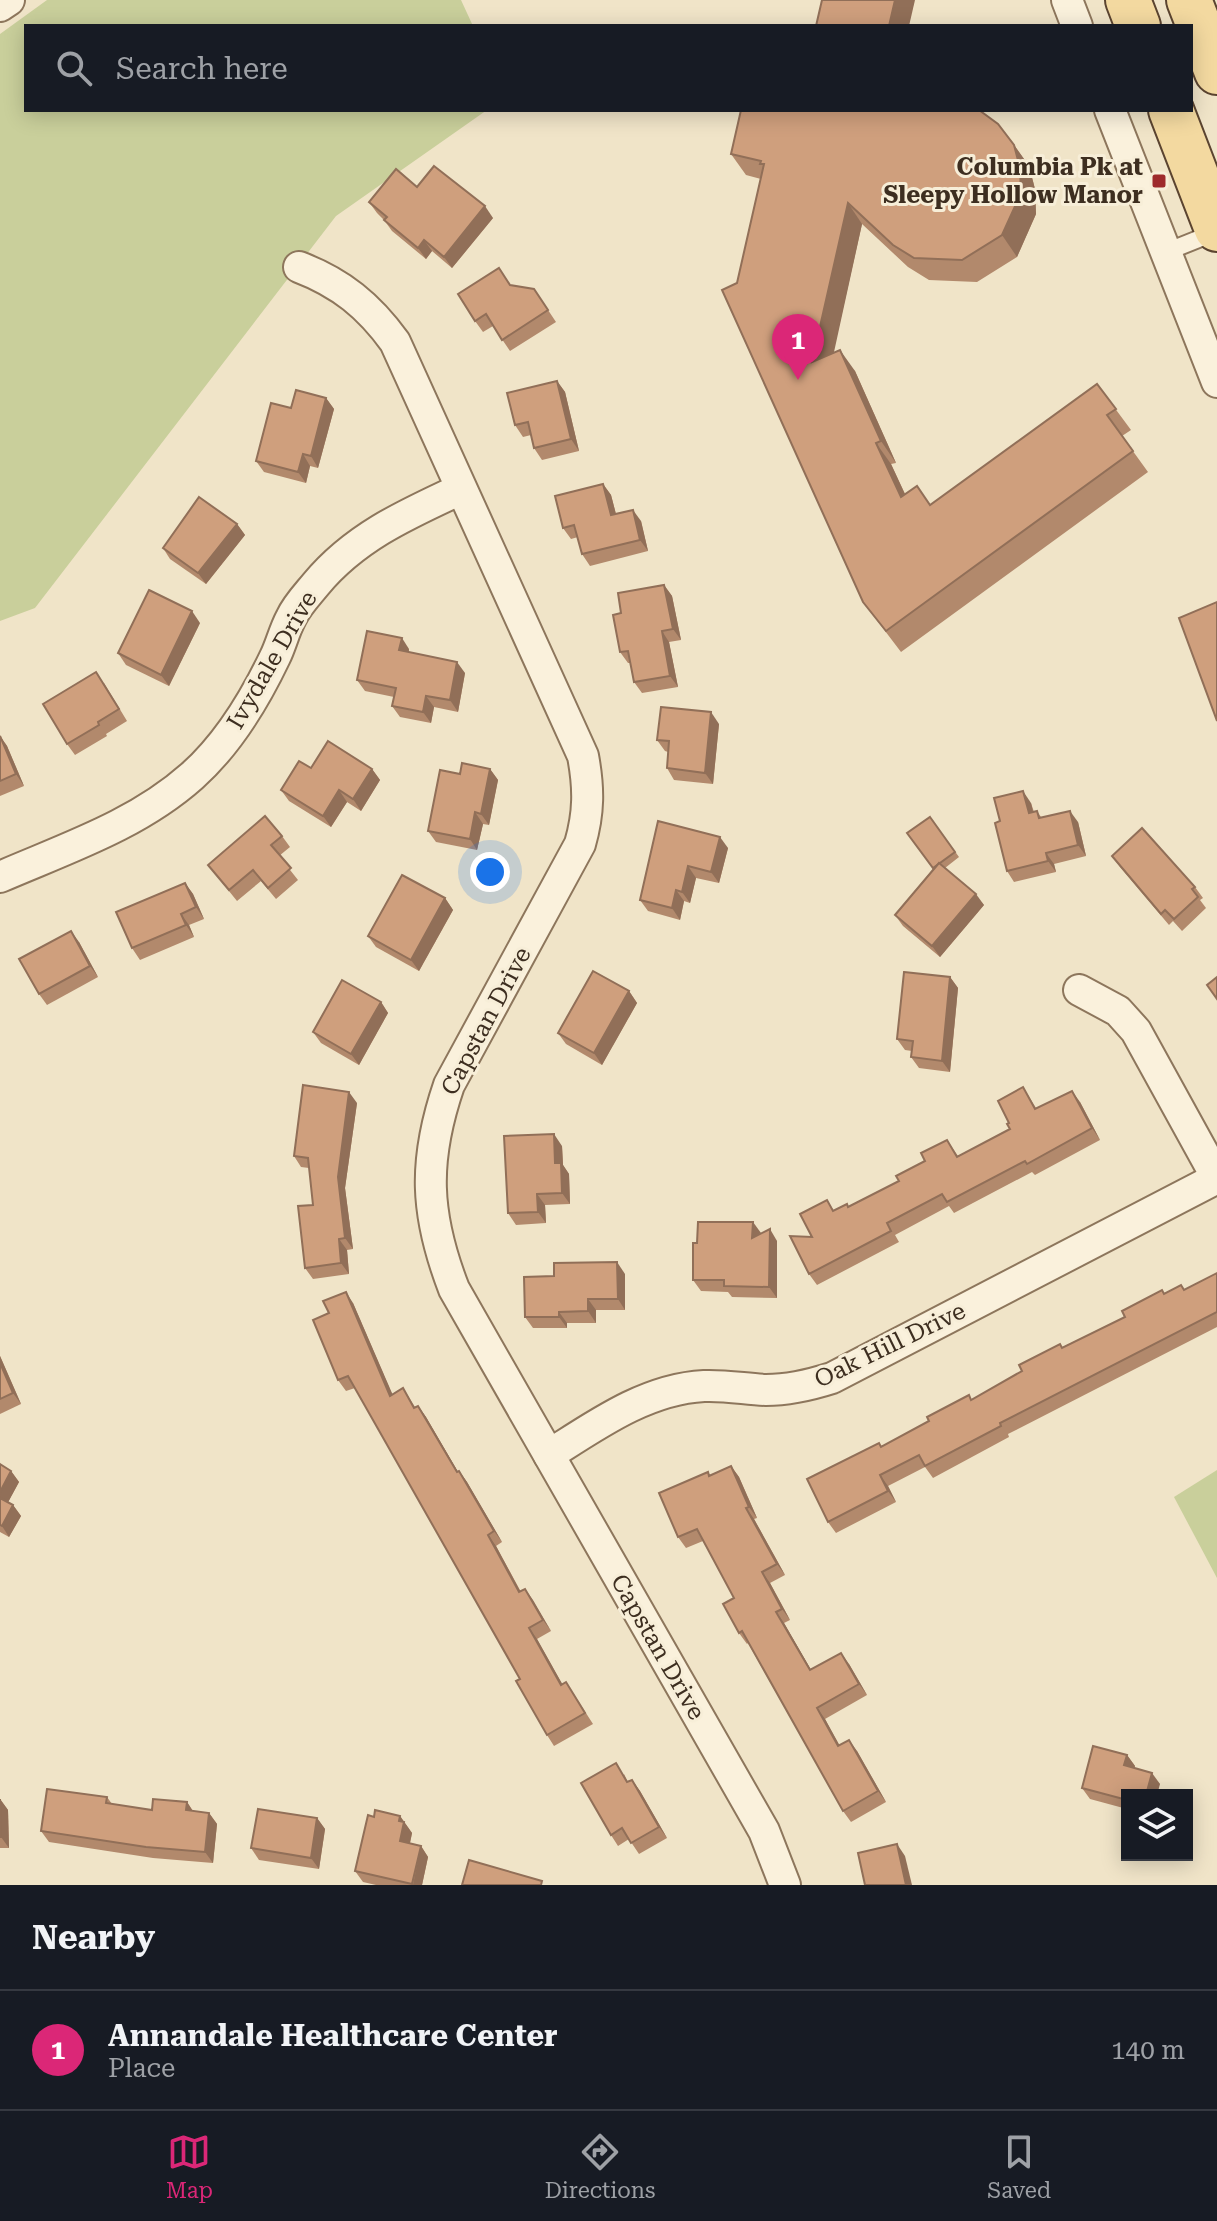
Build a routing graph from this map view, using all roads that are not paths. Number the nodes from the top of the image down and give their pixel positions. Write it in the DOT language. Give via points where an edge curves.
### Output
graph roads {
  1 [pos="9,0"];
  2 [pos="1067,0"];
  3 [pos="1128,0"];
  4 [pos="1189,0"];
  5 [pos="0,6"];
  6 [pos="1076,24"];
  7 [pos="1137,24"];
  8 [pos="1217,72"];
  9 [pos="1111,112"];
  10 [pos="1172,112"];
  11 [pos="1217,230"];
  12 [pos="1166,252"];
  13 [pos="299,267"];
  14 [pos="1217,382"];
  15 [pos="461,489"];
  16 [pos="0,877"];
  17 [pos="1079,990"];
  18 [pos="1217,1178"];
  19 [pos="549,1455"];
  20 [pos="785,1885"];
  1 -- 5 [label="street"];
  2 -- 6 [label="street"];
  3 -- 7 [label="main road"];
  4 -- 8 [label="main road"];
  9 -- 12 [label="street"];
  10 -- 11 [label="main road"];
  11 -- 12 [label="lane"];
  12 -- 14 [label="street"];
  13 -- 15 [label="street, Capstan Drive" via="348,291 395,342"];
  15 -- 16 [label="street, Ivydale Drive" via="365,537 331,566 291,617 254,699 193,775 155,805 107,832"];
  15 -- 19 [label="street, Capstan Drive" via="583,756 589,785 580,844 449,1085 430,1162 431,1205 454,1289"];
  17 -- 18 [label="street" via="1118,1011 1136,1031"];
  18 -- 19 [label="street, Oak Hill Drive" via="832,1378 800,1388 704,1386 670,1391 642,1400"];
  19 -- 20 [label="street, Capstan Drive" via="764,1831"];
}
